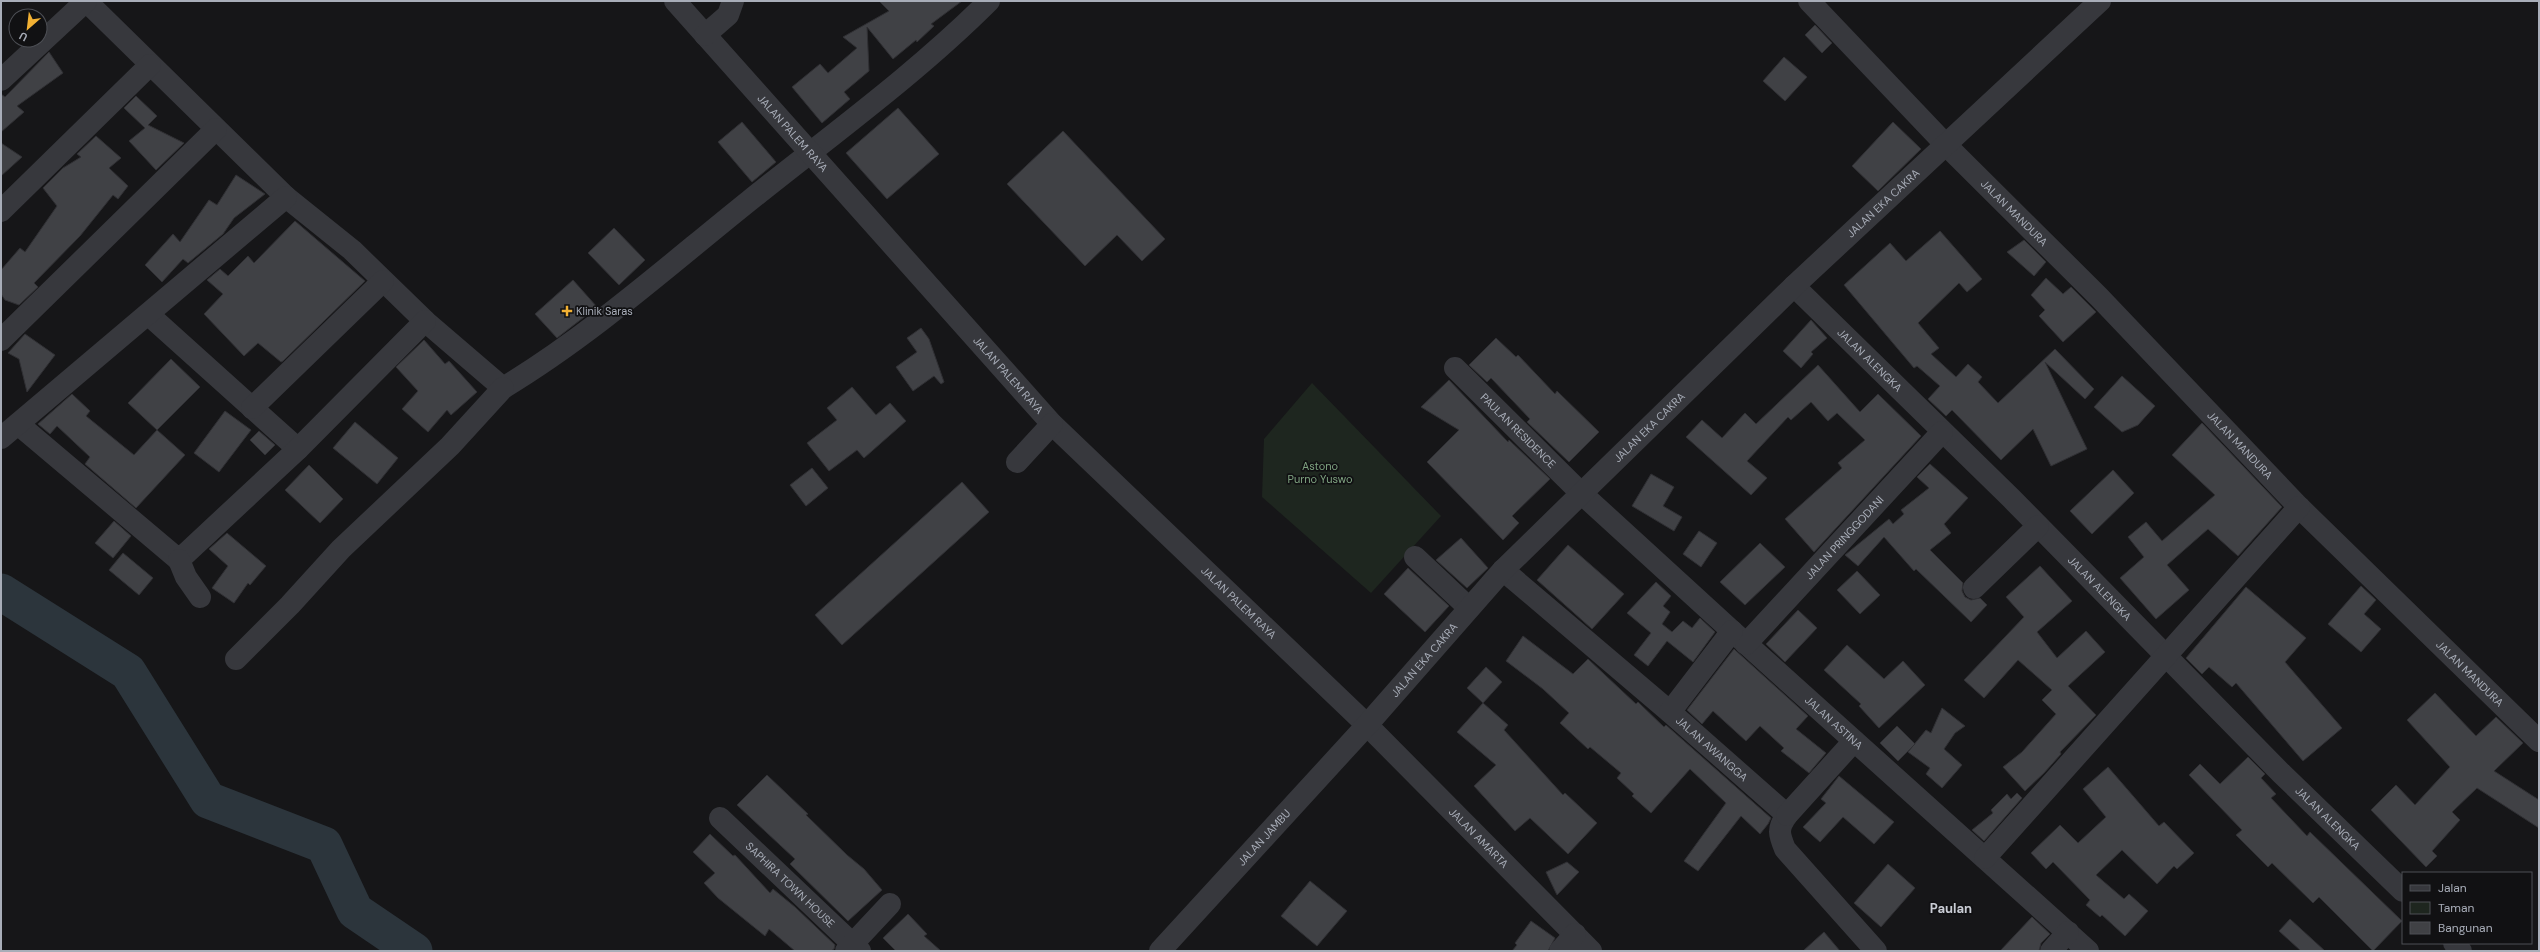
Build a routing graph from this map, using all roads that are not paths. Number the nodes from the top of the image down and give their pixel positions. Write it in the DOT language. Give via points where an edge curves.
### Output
graph roads {
  1 [pos="86,1"];
  2 [pos="675,1"];
  3 [pos="733,1"];
  4 [pos="989,1"];
  5 [pos="2100,1"];
  6 [pos="1813,2"];
  7 [pos="705,35"];
  8 [pos="150,65"];
  9 [pos="1,80"];
  10 [pos="216,129"];
  11 [pos="1946,145"];
  12 [pos="809,153"];
  13 [pos="286,197"];
  14 [pos="1,211"];
  15 [pos="383,281"];
  16 [pos="1794,286"];
  17 [pos="149,315"];
  18 [pos="425,321"];
  19 [pos="1,340"];
  20 [pos="1455,368"];
  21 [pos="503,388"];
  22 [pos="252,408"];
  23 [pos="18,424"];
  24 [pos="1052,424"];
  25 [pos="1942,432"];
  26 [pos="1,438"];
  27 [pos="298,449"];
  28 [pos="1017,462"];
  29 [pos="1581,493"];
  30 [pos="2299,507"];
  31 [pos="2038,526"];
  32 [pos="1415,557"];
  33 [pos="179,560"];
  34 [pos="1503,570"];
  35 [pos="1974,588"];
  36 [pos="200,597"];
  37 [pos="1469,608"];
  38 [pos="1739,638"];
  39 [pos="2166,657"];
  40 [pos="236,659"];
  41 [pos="1670,712"];
  42 [pos="1368,724"];
  43 [pos="1854,741"];
  44 [pos="2539,741"];
  45 [pos="1788,816"];
  46 [pos="720,818"];
  47 [pos="1985,858"];
  48 [pos="2402,891"];
  49 [pos="890,904"];
  50 [pos="2068,932"];
  51 [pos="1575,934"];
  52 [pos="853,948"];
  53 [pos="1160,951"];
  54 [pos="1560,951"];
  55 [pos="1591,951"];
  56 [pos="1876,951"];
  57 [pos="2051,951"];
  58 [pos="2088,951"];
  1 -- 8 [label="street"];
  1 -- 9 [label="street"];
  2 -- 7 [label="street, JALAN PALEM RAYA"];
  3 -- 7 [label="street" via="728,14"];
  4 -- 12 [label="street" via="922,62"];
  5 -- 11 [label="street, JALAN EKA CAKRA"];
  6 -- 11 [label="street, JALAN MANDURA"];
  7 -- 12 [label="street, JALAN PALEM RAYA"];
  8 -- 10 [label="street"];
  8 -- 14 [label="street"];
  10 -- 13 [label="street"];
  10 -- 19 [label="street"];
  11 -- 16 [label="street, JALAN EKA CAKRA"];
  11 -- 30 [label="street, JALAN MANDURA" via="2099,297"];
  12 -- 21 [label="street" via="548,361"];
  12 -- 24 [label="street, JALAN PALEM RAYA"];
  13 -- 15 [label="street" via="352,250"];
  13 -- 17 [label="street"];
  15 -- 18 [label="street"];
  15 -- 22 [label="street"];
  16 -- 25 [label="street, JALAN ALENGKA"];
  16 -- 29 [label="street, JALAN EKA CAKRA"];
  17 -- 22 [label="street"];
  17 -- 23 [label="street"];
  18 -- 21 [label="street"];
  18 -- 27 [label="street"];
  20 -- 29 [label="street, PAULAN RESIDENCE"];
  21 -- 40 [label="street" via="450,446 341,549"];
  22 -- 27 [label="street"];
  23 -- 26 [label="street"];
  23 -- 33 [label="street"];
  24 -- 28 [label="street"];
  24 -- 42 [label="street, JALAN PALEM RAYA"];
  25 -- 31 [label="street, JALAN ALENGKA"];
  25 -- 38 [label="street, JALAN PRINGGODANI"];
  27 -- 33 [label="street"];
  29 -- 34 [label="street, JALAN EKA CAKRA"];
  29 -- 38 [label="street, JALAN ASTINA"];
  30 -- 39 [label="street"];
  30 -- 44 [label="street, JALAN MANDURA"];
  31 -- 35 [label="street"];
  31 -- 39 [label="street, JALAN ALENGKA"];
  32 -- 37 [label="street"];
  33 -- 36 [label="street" via="186,577"];
  34 -- 37 [label="street, JALAN EKA CAKRA"];
  34 -- 41 [label="street, JALAN AWANGGA"];
  37 -- 42 [label="street, JALAN EKA CAKRA"];
  38 -- 41 [label="street, JALAN PRINGGODANI"];
  38 -- 43 [label="street, JALAN ASTINA"];
  39 -- 47 [label="street"];
  39 -- 48 [label="street, JALAN ALENGKA"];
  41 -- 45 [label="street, JALAN AWANGGA"];
  42 -- 51 [label="street, JALAN AMARTA"];
  42 -- 53 [label="street, JALAN JAMBU"];
  43 -- 45 [label="street"];
  43 -- 47 [label="street, JALAN ASTINA"];
  45 -- 56 [label="street" via="1780,826 1780,837 1785,849"];
  46 -- 52 [label="street, SAPHIRA TOWN HOUSE"];
  47 -- 50 [label="street, JALAN ASTINA"];
  49 -- 52 [label="street"];
  50 -- 57 [label="street"];
  50 -- 58 [label="street, JALAN ASTINA"];
  51 -- 54 [label="street"];
  51 -- 55 [label="street, JALAN AMARTA"];
}
